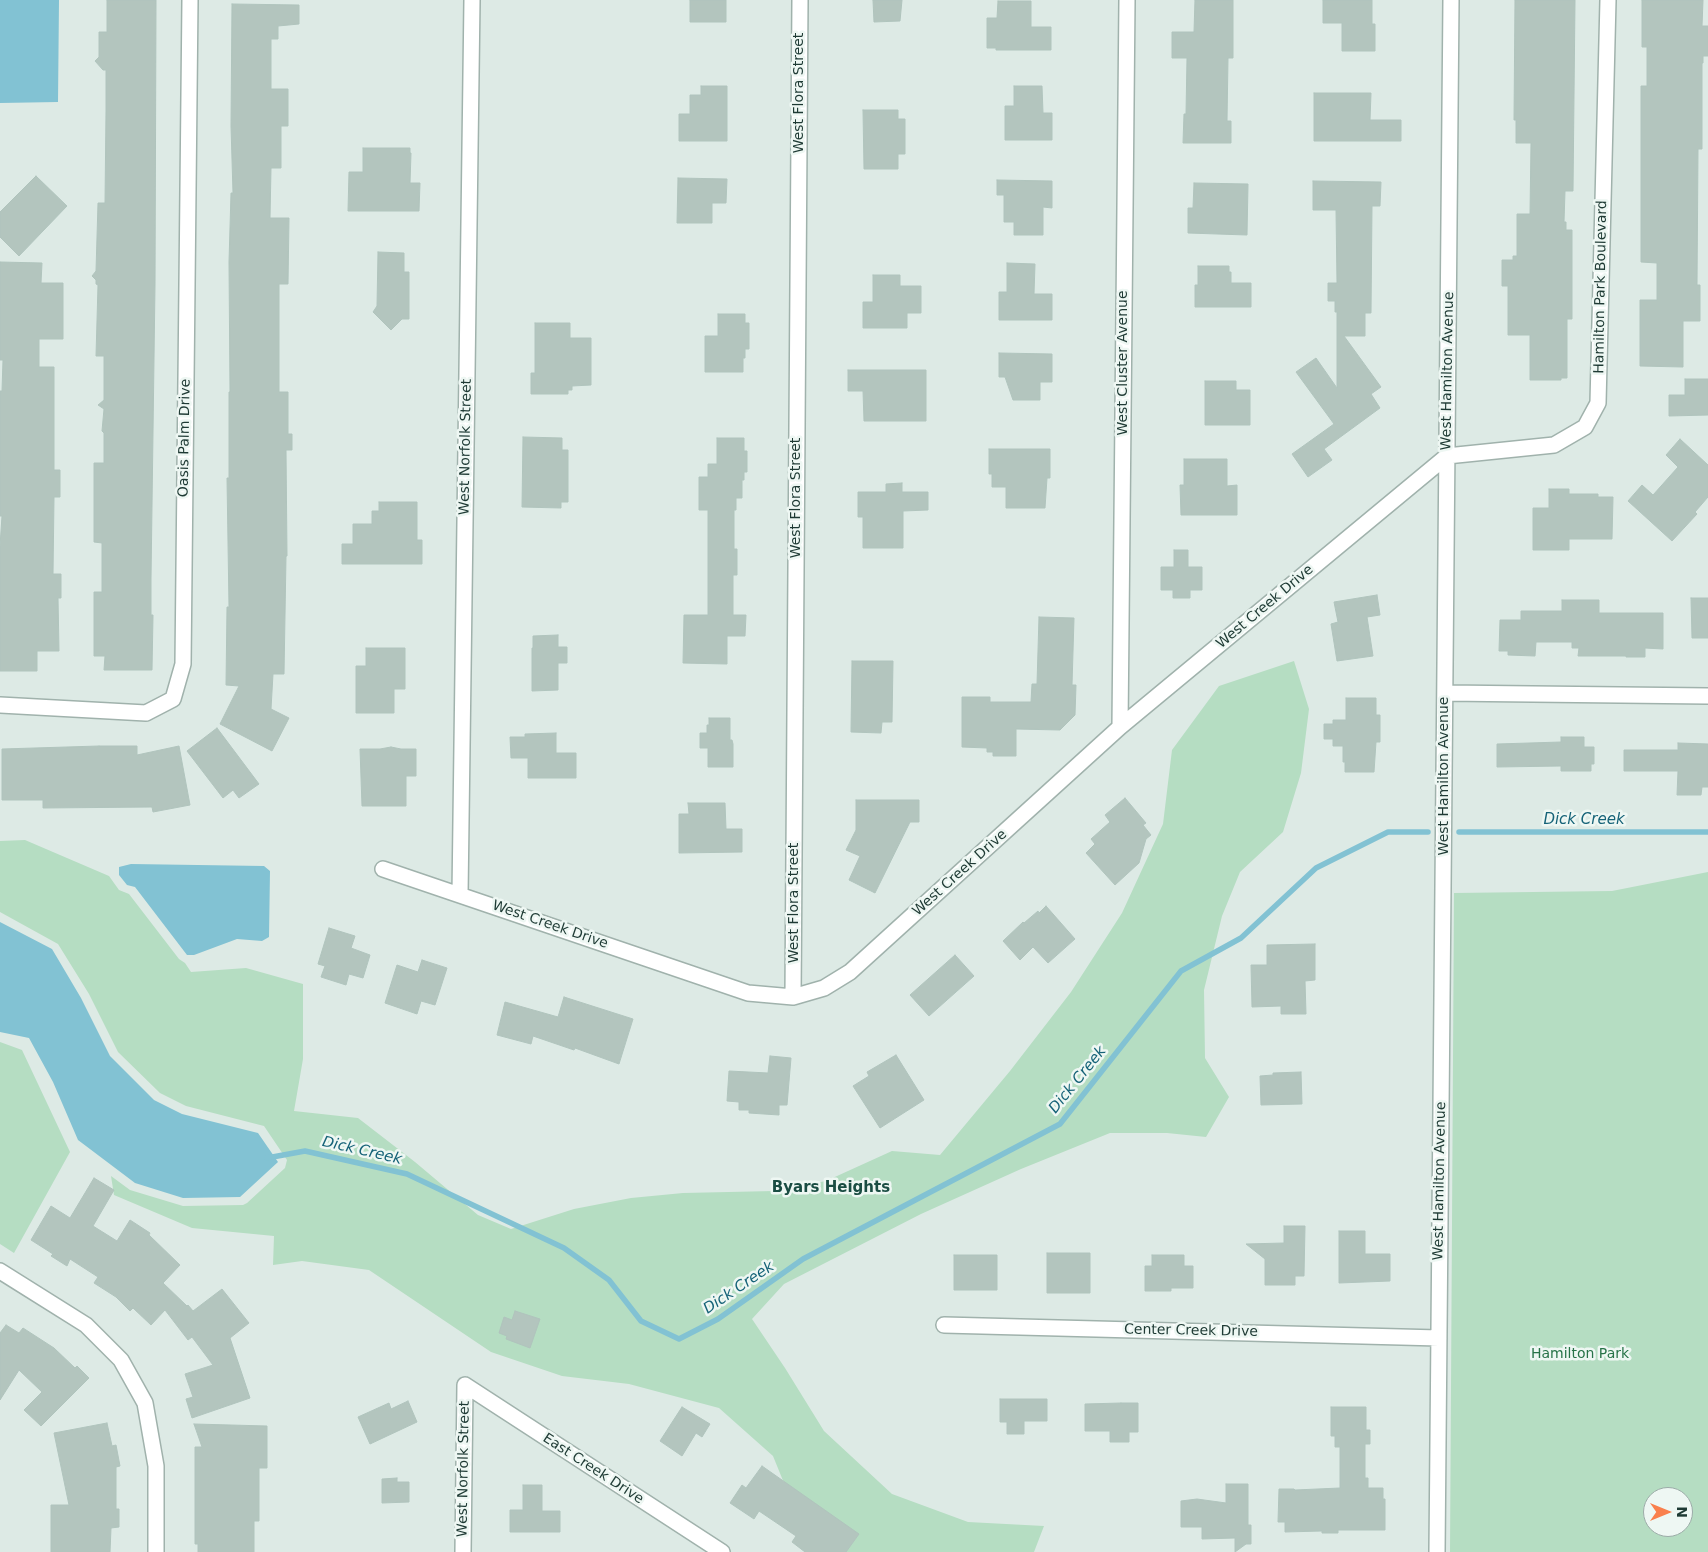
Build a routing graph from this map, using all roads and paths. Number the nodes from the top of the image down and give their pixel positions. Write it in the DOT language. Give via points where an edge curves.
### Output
graph roads {
  1 [pos="190,0"];
  2 [pos="472,0"];
  3 [pos="800,0"];
  4 [pos="1126,0"];
  5 [pos="1451,0"];
  6 [pos="1608,0"];
  7 [pos="1447,456"];
  8 [pos="1445,693"];
  9 [pos="1708,696"];
  10 [pos="0,705"];
  11 [pos="1120,727"];
  12 [pos="383,869"];
  13 [pos="460,894"];
  14 [pos="793,997"];
  15 [pos="0,1271"];
  16 [pos="944,1325"];
  17 [pos="1439,1338"];
  18 [pos="465,1385"];
  19 [pos="156,1552"];
  20 [pos="463,1552"];
  21 [pos="722,1552"];
  22 [pos="1437,1552"];
  1 -- 10 [label="street, Oasis Palm Drive" via="183,664 173,699 146,713"];
  2 -- 13 [label="street, West Norfolk Street"];
  3 -- 14 [label="street, West Flora Street"];
  4 -- 11 [label="street, West Cluster Avenue"];
  5 -- 7 [label="street, West Hamilton Avenue"];
  6 -- 7 [label="street, Hamilton Park Boulevard" via="1598,403 1585,427 1554,445"];
  7 -- 8 [label="street, West Hamilton Avenue"];
  7 -- 11 [label="street, West Creek Drive"];
  8 -- 9 [label="street"];
  8 -- 17 [label="street, West Hamilton Avenue"];
  11 -- 14 [label="street, West Creek Drive" via="850,972 824,988"];
  12 -- 13 [label="street, West Creek Drive"];
  13 -- 14 [label="street, West Creek Drive" via="748,993"];
  15 -- 19 [label="street" via="86,1325 121,1360 145,1403 156,1466"];
  16 -- 17 [label="street, Center Creek Drive"];
  17 -- 22 [label="street, West Hamilton Avenue"];
  18 -- 20 [label="street, West Norfolk Street"];
  18 -- 21 [label="street, East Creek Drive"];
}
